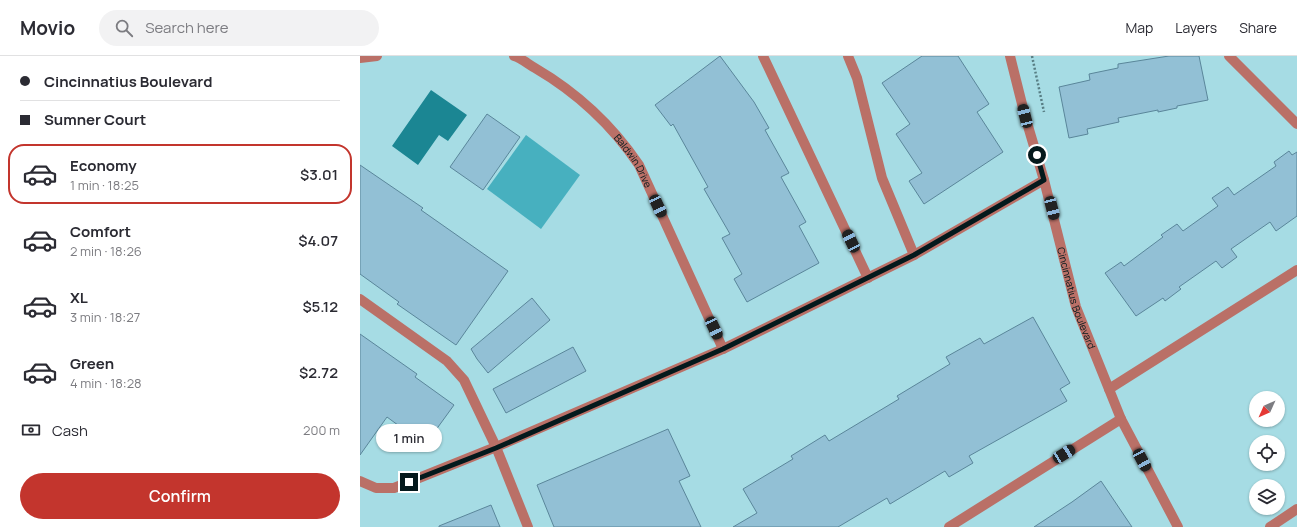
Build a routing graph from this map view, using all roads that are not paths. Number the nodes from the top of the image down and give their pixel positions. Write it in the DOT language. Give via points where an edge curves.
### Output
graph roads {
  1 [pos="377,56"];
  2 [pos="515,56"];
  3 [pos="763,56"];
  4 [pos="848,56"];
  5 [pos="1010,56"];
  6 [pos="1229,56"];
  7 [pos="360,58"];
  8 [pos="1297,124"];
  9 [pos="1044,180"];
  10 [pos="914,255"];
  11 [pos="1297,270"];
  12 [pos="868,278"];
  13 [pos="360,299"];
  14 [pos="723,349"];
  15 [pos="1109,389"];
  16 [pos="1121,419"];
  17 [pos="496,448"];
  18 [pos="360,481"];
  19 [pos="1297,510"];
  20 [pos="528,527"];
  21 [pos="949,527"];
  22 [pos="1178,527"];
  23 [pos="1270,527"];
  1 -- 7 [label="street"];
  2 -- 14 [label="street, Baldwin Drive" via="573,93 625,144 639,165"];
  3 -- 12 [label="street"];
  4 -- 10 [label="street" via="857,78 882,178"];
  5 -- 9 [label="street, Cincinnatius Boulevard"];
  6 -- 8 [label="street"];
  9 -- 10 [label="street"];
  9 -- 15 [label="street, Cincinnatius Boulevard" via="1076,307"];
  10 -- 12 [label="street"];
  11 -- 15 [label="street"];
  12 -- 14 [label="street"];
  13 -- 17 [label="street" via="447,361 464,380"];
  14 -- 17 [label="street"];
  15 -- 16 [label="street, Cincinnatius Boulevard"];
  16 -- 21 [label="street"];
  16 -- 22 [label="street, Cincinnatius Boulevard"];
  17 -- 18 [label="street" via="394,488 376,488"];
  17 -- 20 [label="street"];
  19 -- 23 [label="street"];
}
